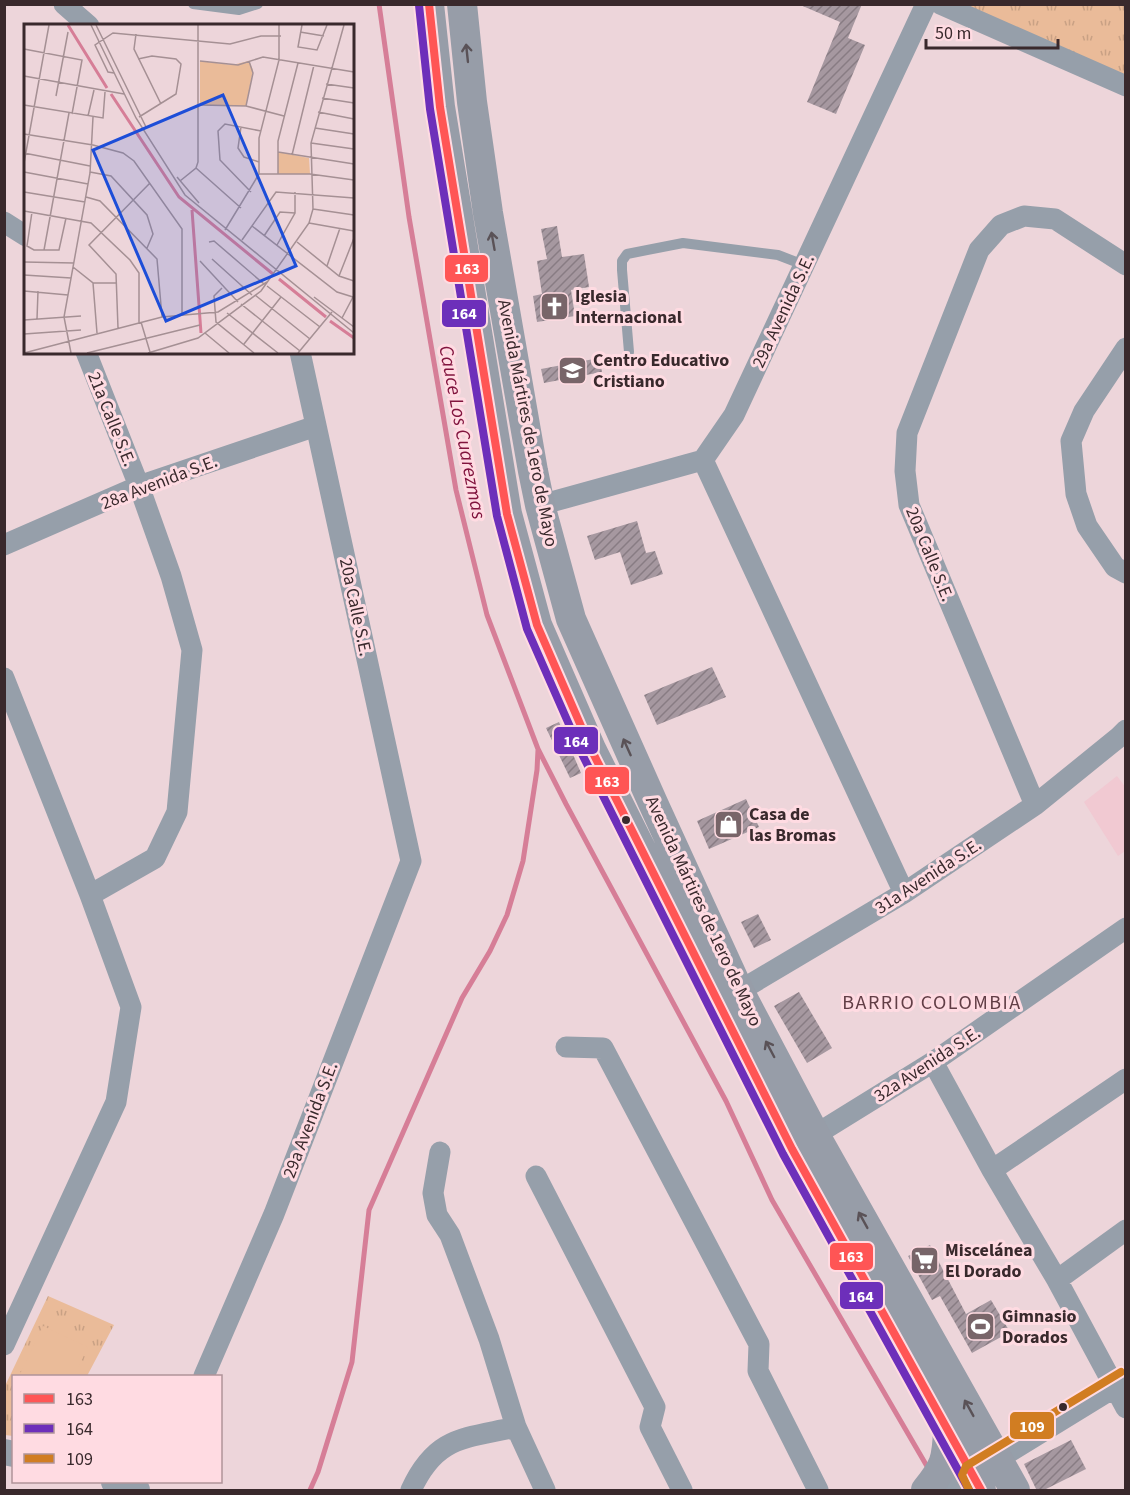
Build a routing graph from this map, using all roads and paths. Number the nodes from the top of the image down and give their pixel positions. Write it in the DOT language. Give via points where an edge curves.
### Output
graph roads {
  1 [pos="64,4"];
  2 [pos="193,4"];
  3 [pos="258,4"];
  4 [pos="429,4"];
  5 [pos="462,4"];
  6 [pos="926,4"];
  7 [pos="940,4"];
  8 [pos="87,24"];
  9 [pos="1125,86"];
  10 [pos="472,102"];
  11 [pos="440,107"];
  12 [pos="4,222"];
  13 [pos="24,235"];
  14 [pos="804,265"];
  15 [pos="1125,265"];
  16 [pos="1125,348"];
  17 [pos="629,352"];
  18 [pos="87,354"];
  19 [pos="300,354"];
  20 [pos="316,426"];
  21 [pos="703,460"];
  22 [pos="139,486"];
  23 [pos="540,505"];
  24 [pos="4,545"];
  25 [pos="1125,573"];
  26 [pos="4,678"];
  27 [pos="1125,730"];
  28 [pos="1035,805"];
  29 [pos="411,861"];
  30 [pos="904,893"];
  31 [pos="90,895"];
  32 [pos="1125,928"];
  33 [pos="728,997"];
  34 [pos="566,1047"];
  35 [pos="933,1062"];
  36 [pos="1125,1078"];
  37 [pos="815,1135"];
  38 [pos="440,1152"];
  39 [pos="992,1170"];
  40 [pos="536,1176"];
  41 [pos="1125,1230"];
  42 [pos="1057,1280"];
  43 [pos="4,1345"];
  44 [pos="205,1375"];
  45 [pos="1120,1384"];
  46 [pos="1125,1408"];
  47 [pos="516,1427"];
  48 [pos="998,1459"];
  49 [pos="117,1483"];
  50 [pos="949,1484"];
  51 [pos="138,1491"];
  52 [pos="411,1491"];
  53 [pos="545,1491"];
  54 [pos="682,1491"];
  55 [pos="818,1491"];
  56 [pos="1015,1491"];
  1 -- 8 [label="street"];
  2 -- 3 [label="lane" via="239,10"];
  4 -- 11 [label="main road, Avenida Mártires de 1ero de Mayo"];
  10 -- 5 [label="main road, Avenida Mártires de 1ero de Mayo, one-way"];
  6 -- 14 [label="street, 29a Avenida S.E."];
  7 -- 9 [label="street"];
  10 -- 11 [label="main road"];
  23 -- 10 [label="main road, Avenida Mártires de 1ero de Mayo, one-way"];
  11 -- 33 [label="main road, Avenida Mártires de 1ero de Mayo" via="507,514 537,625 591,749"];
  12 -- 13 [label="street"];
  14 -- 17 [label="lane" via="778,255 683,243 627,254 622,270"];
  14 -- 21 [label="street, 29a Avenida S.E." via="734,415"];
  15 -- 28 [label="street, 20a Calle S.E." via="1055,219 1024,216 1001,225 980,250 907,433 905,471 909,506"];
  16 -- 25 [label="street" via="1084,411 1071,441 1076,494 1087,526 1115,567"];
  18 -- 22 [label="street, 21a Calle S.E."];
  19 -- 20 [label="street, 20a Calle S.E."];
  20 -- 22 [label="street, 28a Avenida S.E."];
  20 -- 29 [label="street, 20a Calle S.E."];
  21 -- 23 [label="street"];
  21 -- 30 [label="street"];
  22 -- 24 [label="street, 28a Avenida S.E."];
  22 -- 31 [label="street, 21a Calle S.E." via="192,650 177,812 155,858"];
  33 -- 23 [label="main road, Avenida Mártires de 1ero de Mayo, one-way" via="653,803 571,619"];
  26 -- 31 [label="street"];
  27 -- 28 [label="street, 31a Avenida S.E."];
  28 -- 30 [label="street, 31a Avenida S.E."];
  29 -- 44 [label="street, 29a Avenida S.E." via="274,1214"];
  30 -- 33 [label="street, 31a Avenida S.E."];
  31 -- 43 [label="street" via="131,1007 116,1102"];
  32 -- 35 [label="street, 32a Avenida S.E."];
  37 -- 33 [label="main road, Avenida Mártires de 1ero de Mayo, one-way"];
  33 -- 50 [label="main road, Avenida Mártires de 1ero de Mayo" via="792,1149 948,1430"];
  34 -- 55 [label="street" via="603,1048 759,1344 758,1371"];
  35 -- 37 [label="street, 32a Avenida S.E."];
  35 -- 39 [label="street"];
  36 -- 39 [label="street"];
  48 -- 37 [label="main road, Avenida Mártires de 1ero de Mayo, one-way"];
  38 -- 47 [label="street" via="433,1193 437,1215 450,1235 489,1339"];
  39 -- 42 [label="street"];
  40 -- 54 [label="street" via="655,1407 650,1427"];
  41 -- 42 [label="street"];
  42 -- 45 [label="street"];
  45 -- 46 [label="street"];
  45 -- 48 [label="street"];
  47 -- 52 [label="street" via="451,1442 431,1456"];
  47 -- 53 [label="street"];
  48 -- 50 [label="street"];
  48 -- 56 [label="main road, Avenida Mártires de 1ero de Mayo"];
  49 -- 51 [label="street"];
}
